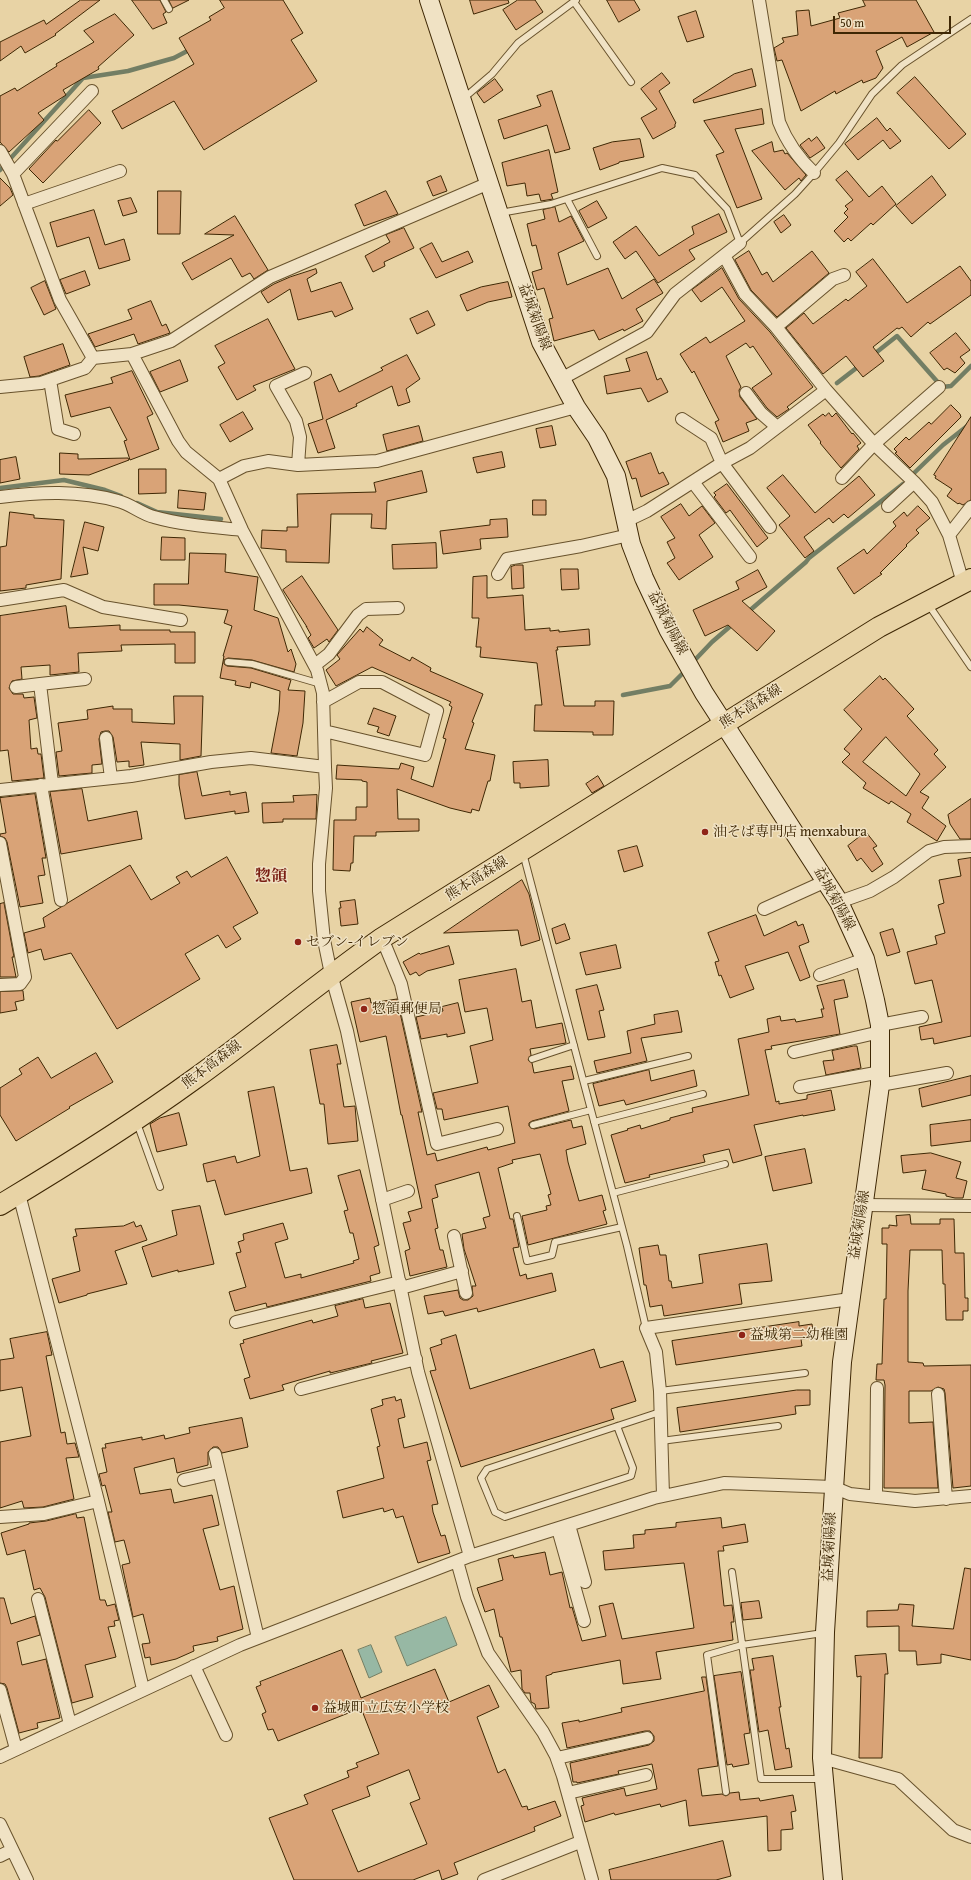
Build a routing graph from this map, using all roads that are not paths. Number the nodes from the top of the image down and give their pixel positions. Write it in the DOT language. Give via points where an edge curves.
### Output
graph roads {
  1 [pos="164,0"];
  2 [pos="429,0"];
  3 [pos="759,0"];
  4 [pos="575,1"];
  5 [pos="170,9"];
  6 [pos="971,19"];
  7 [pos="632,82"];
  8 [pos="92,91"];
  9 [pos="462,99"];
  10 [pos="0,151"];
  11 [pos="120,170"];
  12 [pos="814,173"];
  13 [pos="13,174"];
  14 [pos="489,183"];
  15 [pos="567,199"];
  16 [pos="24,204"];
  17 [pos="499,213"];
  18 [pos="740,243"];
  19 [pos="597,256"];
  20 [pos="725,257"];
  21 [pos="844,275"];
  22 [pos="776,327"];
  23 [pos="132,354"];
  24 [pos="93,358"];
  25 [pos="305,373"];
  26 [pos="561,379"];
  27 [pos="50,380"];
  28 [pos="0,387"];
  29 [pos="939,387"];
  30 [pos="826,390"];
  31 [pos="746,393"];
  32 [pos="576,407"];
  33 [pos="682,419"];
  34 [pos="777,427"];
  35 [pos="74,434"];
  36 [pos="874,444"];
  37 [pos="722,463"];
  38 [pos="298,465"];
  39 [pos="842,478"];
  40 [pos="219,479"];
  41 [pos="693,482"];
  42 [pos="914,482"];
  43 [pos="0,497"];
  44 [pos="888,506"];
  45 [pos="971,507"];
  46 [pos="770,526"];
  47 [pos="627,528"];
  48 [pos="242,530"];
  49 [pos="949,535"];
  50 [pos="750,557"];
  51 [pos="498,574"];
  52 [pos="967,581"];
  53 [pos="0,600"];
  54 [pos="927,601"];
  55 [pos="398,608"];
  56 [pos="181,620"];
  57 [pos="228,662"];
  58 [pos="315,665"];
  59 [pos="971,667"];
  60 [pos="85,679"];
  61 [pos="40,684"];
  62 [pos="321,684"];
  63 [pos="16,687"];
  64 [pos="323,702"];
  65 [pos="723,724"];
  66 [pos="324,731"];
  67 [pos="106,738"];
  68 [pos="325,767"];
  69 [pos="112,778"];
  70 [pos="47,784"];
  71 [pos="0,790"];
  72 [pos="0,844"];
  73 [pos="971,846"];
  74 [pos="523,851"];
  75 [pos="826,881"];
  76 [pos="61,900"];
  77 [pos="839,902"];
  78 [pos="764,909"];
  79 [pos="382,938"];
  80 [pos="865,959"];
  81 [pos="331,974"];
  82 [pos="820,975"];
  83 [pos="0,986"];
  84 [pos="922,1017"];
  85 [pos="880,1028"];
  86 [pos="574,1045"];
  87 [pos="794,1052"];
  88 [pos="688,1056"];
  89 [pos="532,1059"];
  90 [pos="947,1073"];
  91 [pos="880,1079"];
  92 [pos="584,1081"];
  93 [pos="800,1087"];
  94 [pos="703,1094"];
  95 [pos="591,1110"];
  96 [pos="136,1120"];
  97 [pos="594,1122"];
  98 [pos="533,1125"];
  99 [pos="497,1129"];
  100 [pos="725,1164"];
  101 [pos="160,1187"];
  102 [pos="408,1191"];
  103 [pos="612,1193"];
  104 [pos="19,1194"];
  105 [pos="382,1200"];
  106 [pos="864,1205"];
  107 [pos="0,1206"];
  108 [pos="971,1206"];
  109 [pos="516,1216"];
  110 [pos="622,1227"];
  111 [pos="454,1236"];
  112 [pos="462,1271"];
  113 [pos="400,1285"];
  114 [pos="466,1293"];
  115 [pos="850,1299"];
  116 [pos="236,1322"];
  117 [pos="646,1328"];
  118 [pos="416,1359"];
  119 [pos="805,1373"];
  120 [pos="877,1388"];
  121 [pos="301,1389"];
  122 [pos="660,1391"];
  123 [pos="938,1394"];
  124 [pos="660,1412"];
  125 [pos="617,1426"];
  126 [pos="778,1426"];
  127 [pos="661,1441"];
  128 [pos="215,1454"];
  129 [pos="219,1472"];
  130 [pos="184,1480"];
  131 [pos="833,1487"];
  132 [pos="663,1496"];
  133 [pos="971,1496"];
  134 [pos="876,1497"];
  135 [pos="946,1499"];
  136 [pos="98,1501"];
  137 [pos="0,1517"];
  138 [pos="563,1527"];
  139 [pos="470,1556"];
  140 [pos="457,1561"];
  141 [pos="732,1572"];
  142 [pos="585,1582"];
  143 [pos="38,1598"];
  144 [pos="584,1621"];
  145 [pos="825,1632"];
  146 [pos="258,1638"];
  147 [pos="742,1645"];
  148 [pos="194,1666"];
  149 [pos="143,1689"];
  150 [pos="0,1690"];
  151 [pos="70,1724"];
  152 [pos="226,1734"];
  153 [pos="647,1738"];
  154 [pos="16,1749"];
  155 [pos="0,1757"];
  156 [pos="557,1758"];
  157 [pos="822,1758"];
  158 [pos="646,1775"];
  159 [pos="824,1779"];
  160 [pos="726,1792"];
  161 [pos="568,1793"];
  162 [pos="0,1824"];
  163 [pos="971,1837"];
  164 [pos="580,1842"];
  165 [pos="12,1850"];
  166 [pos="0,1856"];
  167 [pos="26,1880"];
  168 [pos="484,1880"];
  169 [pos="592,1880"];
  170 [pos="833,1880"];
  1 -- 5 [label="lane"];
  2 -- 9 [label="main road, 益城菊陽線"];
  3 -- 12 [label="street" via="779,122 786,139"];
  4 -- 7 [label="lane"];
  4 -- 9 [label="lane" via="518,44 492,74"];
  6 -- 12 [label="lane" via="902,65 872,94 839,143"];
  8 -- 13 [label="street"];
  9 -- 14 [label="main road, 益城菊陽線"];
  10 -- 13 [label="street"];
  11 -- 16 [label="street"];
  12 -- 18 [label="lane" via="795,194"];
  13 -- 16 [label="street"];
  14 -- 17 [label="main road, 益城菊陽線"];
  14 -- 23 [label="street" via="270,277 170,341"];
  15 -- 17 [label="lane"];
  15 -- 18 [label="lane" via="662,168 695,175 727,209"];
  15 -- 19 [label="lane"];
  16 -- 24 [label="street" via="60,300"];
  17 -- 26 [label="main road, 益城菊陽線" via="541,342"];
  18 -- 20 [label="street"];
  20 -- 22 [label="street" via="745,294"];
  20 -- 26 [label="street" via="675,294 646,332"];
  21 -- 22 [label="street" via="834,279"];
  22 -- 30 [label="street"];
  23 -- 24 [label="street"];
  23 -- 40 [label="street" via="178,441 186,452"];
  24 -- 27 [label="street" via="85,368"];
  25 -- 38 [label="street" via="276,386 296,420 300,436"];
  26 -- 32 [label="main road, 益城菊陽線"];
  27 -- 28 [label="street"];
  27 -- 35 [label="street" via="58,429"];
  29 -- 36 [label="street"];
  30 -- 34 [label="street"];
  30 -- 36 [label="street"];
  31 -- 34 [label="street" via="761,413"];
  32 -- 38 [label="street" via="377,461"];
  32 -- 47 [label="main road, 益城菊陽線" via="597,438 616,476"];
  33 -- 37 [label="street" via="711,438"];
  34 -- 37 [label="street" via="750,448"];
  36 -- 39 [label="street"];
  36 -- 42 [label="street"];
  37 -- 41 [label="street"];
  37 -- 46 [label="street"];
  38 -- 40 [label="street" via="268,460 244,466"];
  40 -- 48 [label="street"];
  41 -- 47 [label="street" via="647,511"];
  41 -- 50 [label="street"];
  42 -- 44 [label="street"];
  42 -- 49 [label="street" via="932,502"];
  43 -- 48 [label="street" via="71,492 119,501 153,517"];
  45 -- 49 [label="street"];
  47 -- 51 [label="street" via="567,549 507,559"];
  47 -- 65 [label="main road, 益城菊陽線" via="644,578 668,629"];
  48 -- 58 [label="street"];
  49 -- 52 [label="street"];
  52 -- 54 [label="main road, 熊本高森線"];
  53 -- 56 [label="street" via="64,590 103,607"];
  54 -- 59 [label="lane"];
  54 -- 65 [label="main road, 熊本高森線" via="879,627"];
  55 -- 58 [label="street" via="366,609 358,615 329,654"];
  57 -- 62 [label="lane" via="252,664"];
  58 -- 62 [label="street"];
  60 -- 61 [label="street"];
  61 -- 63 [label="street"];
  61 -- 70 [label="street"];
  62 -- 64 [label="street"];
  64 -- 66 [label="street"];
  64 -- 66 [label="street" via="359,682 382,682 437,711 426,755"];
  65 -- 74 [label="main road, 熊本高森線"];
  65 -- 75 [label="main road, 益城菊陽線"];
  66 -- 68 [label="street"];
  67 -- 69 [label="street"];
  68 -- 69 [label="street" via="251,758"];
  68 -- 81 [label="street" via="326,788 319,891 324,940"];
  69 -- 70 [label="street"];
  70 -- 71 [label="street"];
  70 -- 76 [label="street"];
  72 -- 83 [label="street" via="25,977 20,984"];
  73 -- 77 [label="street" via="944,847 929,851 894,878 870,891"];
  74 -- 79 [label="main road, 熊本高森線"];
  74 -- 86 [label="lane"];
  75 -- 77 [label="main road, 益城菊陽線"];
  75 -- 78 [label="street"];
  77 -- 80 [label="main road, 益城菊陽線"];
  79 -- 81 [label="main road, 熊本高森線"];
  79 -- 99 [label="street" via="401,984 437,1144"];
  80 -- 82 [label="street"];
  80 -- 85 [label="main road, 益城菊陽線"];
  81 -- 96 [label="main road, 熊本高森線" via="194,1080"];
  81 -- 105 [label="street" via="346,1031"];
  84 -- 85 [label="street"];
  85 -- 87 [label="street"];
  85 -- 91 [label="main road, 益城菊陽線"];
  86 -- 89 [label="lane"];
  86 -- 92 [label="lane"];
  88 -- 92 [label="lane"];
  90 -- 91 [label="street"];
  91 -- 93 [label="street"];
  91 -- 106 [label="main road, 益城菊陽線"];
  92 -- 95 [label="lane"];
  94 -- 97 [label="lane"];
  95 -- 97 [label="lane"];
  95 -- 98 [label="lane"];
  96 -- 101 [label="lane"];
  96 -- 104 [label="main road, 熊本高森線"];
  97 -- 103 [label="lane"];
  100 -- 103 [label="lane"];
  102 -- 105 [label="street"];
  103 -- 110 [label="lane"];
  104 -- 107 [label="main road, 熊本高森線"];
  104 -- 136 [label="street"];
  105 -- 113 [label="street"];
  106 -- 108 [label="street"];
  106 -- 115 [label="main road, 益城菊陽線"];
  109 -- 110 [label="lane" via="527,1261 552,1255 555,1242"];
  110 -- 117 [label="lane"];
  111 -- 112 [label="street"];
  112 -- 113 [label="street"];
  112 -- 114 [label="street"];
  113 -- 116 [label="street"];
  113 -- 118 [label="street"];
  115 -- 117 [label="street"];
  115 -- 131 [label="main road, 益城菊陽線" via="842,1362"];
  117 -- 122 [label="street" via="656,1352"];
  118 -- 121 [label="street"];
  118 -- 139 [label="street"];
  119 -- 122 [label="lane"];
  120 -- 134 [label="street"];
  122 -- 124 [label="street"];
  123 -- 135 [label="street"];
  124 -- 125 [label="lane"];
  124 -- 127 [label="street"];
  125 -- 125 [label="lane" via="633,1468 631,1476 505,1517 495,1512 481,1478 487,1469"];
  126 -- 127 [label="lane"];
  127 -- 132 [label="street"];
  128 -- 129 [label="street"];
  129 -- 130 [label="street"];
  129 -- 146 [label="street"];
  131 -- 132 [label="street" via="724,1483"];
  131 -- 134 [label="street" via="850,1494"];
  131 -- 145 [label="main road, 益城菊陽線"];
  132 -- 138 [label="street"];
  133 -- 135 [label="street"];
  134 -- 135 [label="street" via="915,1501"];
  136 -- 137 [label="street" via="44,1514"];
  136 -- 149 [label="street"];
  138 -- 139 [label="street"];
  138 -- 142 [label="street"];
  138 -- 144 [label="street"];
  139 -- 140 [label="street"];
  140 -- 146 [label="street"];
  140 -- 156 [label="street" via="467,1597 488,1653 543,1732"];
  141 -- 147 [label="lane"];
  143 -- 151 [label="street"];
  145 -- 147 [label="lane"];
  145 -- 157 [label="main road, 益城菊陽線"];
  146 -- 148 [label="street"];
  147 -- 159 [label="lane" via="761,1779"];
  147 -- 160 [label="lane" via="707,1655"];
  148 -- 149 [label="street"];
  148 -- 152 [label="street"];
  149 -- 151 [label="street"];
  150 -- 154 [label="street"];
  151 -- 154 [label="street"];
  153 -- 156 [label="street"];
  154 -- 155 [label="street"];
  156 -- 161 [label="street"];
  157 -- 159 [label="main road, 益城菊陽線"];
  157 -- 163 [label="street" via="898,1779 953,1830"];
  158 -- 161 [label="street"];
  159 -- 170 [label="main road, 益城菊陽線"];
  161 -- 164 [label="street"];
  162 -- 165 [label="street"];
  164 -- 168 [label="street"];
  164 -- 169 [label="street"];
  165 -- 166 [label="street"];
  165 -- 167 [label="street"];
}
